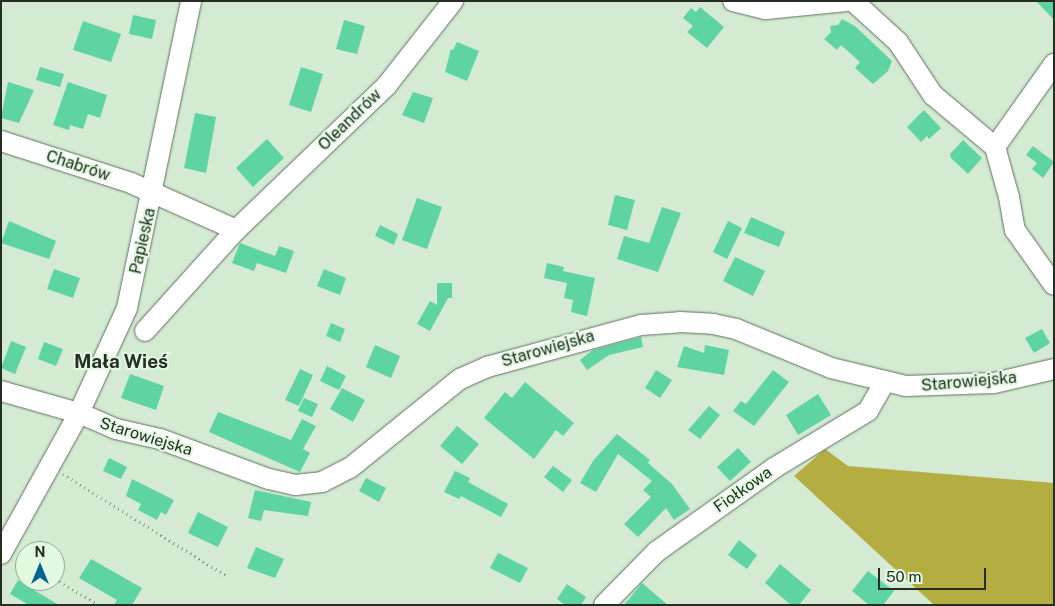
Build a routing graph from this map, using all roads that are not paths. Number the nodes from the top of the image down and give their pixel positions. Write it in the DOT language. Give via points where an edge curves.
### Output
graph roads {
  1 [pos="191,1"];
  2 [pos="454,1"];
  3 [pos="733,1"];
  4 [pos="847,1"];
  5 [pos="853,1"];
  6 [pos="1054,64"];
  7 [pos="1,141"];
  8 [pos="995,147"];
  9 [pos="153,194"];
  10 [pos="236,230"];
  11 [pos="1054,286"];
  12 [pos="146,331"];
  13 [pos="1054,369"];
  14 [pos="885,382"];
  15 [pos="1,391"];
  16 [pos="79,413"];
  17 [pos="1,554"];
  18 [pos="604,605"];
  1 -- 9 [label="street, Papieska"];
  2 -- 10 [label="street, Oleandrów" via="387,85"];
  3 -- 4 [label="street" via="766,9"];
  5 -- 8 [label="street" via="898,42 933,95"];
  6 -- 8 [label="street"];
  7 -- 9 [label="street, Chabrów" via="131,182"];
  8 -- 11 [label="street" via="1015,230"];
  9 -- 10 [label="street"];
  9 -- 16 [label="street, Papieska" via="127,308"];
  10 -- 12 [label="street, Oleandrów"];
  13 -- 14 [label="street, Starowiejska" via="1025,377 954,386 906,386"];
  14 -- 16 [label="street, Starowiejska" via="831,368 736,329 680,322 641,325 487,367 460,379 350,468 322,482 295,485 160,439 96,422"];
  14 -- 18 [label="street, Fiołkowa" via="868,411 774,468 656,552"];
  15 -- 16 [label="street, Starowiejska"];
  16 -- 17 [label="street, Papieska"];
}
